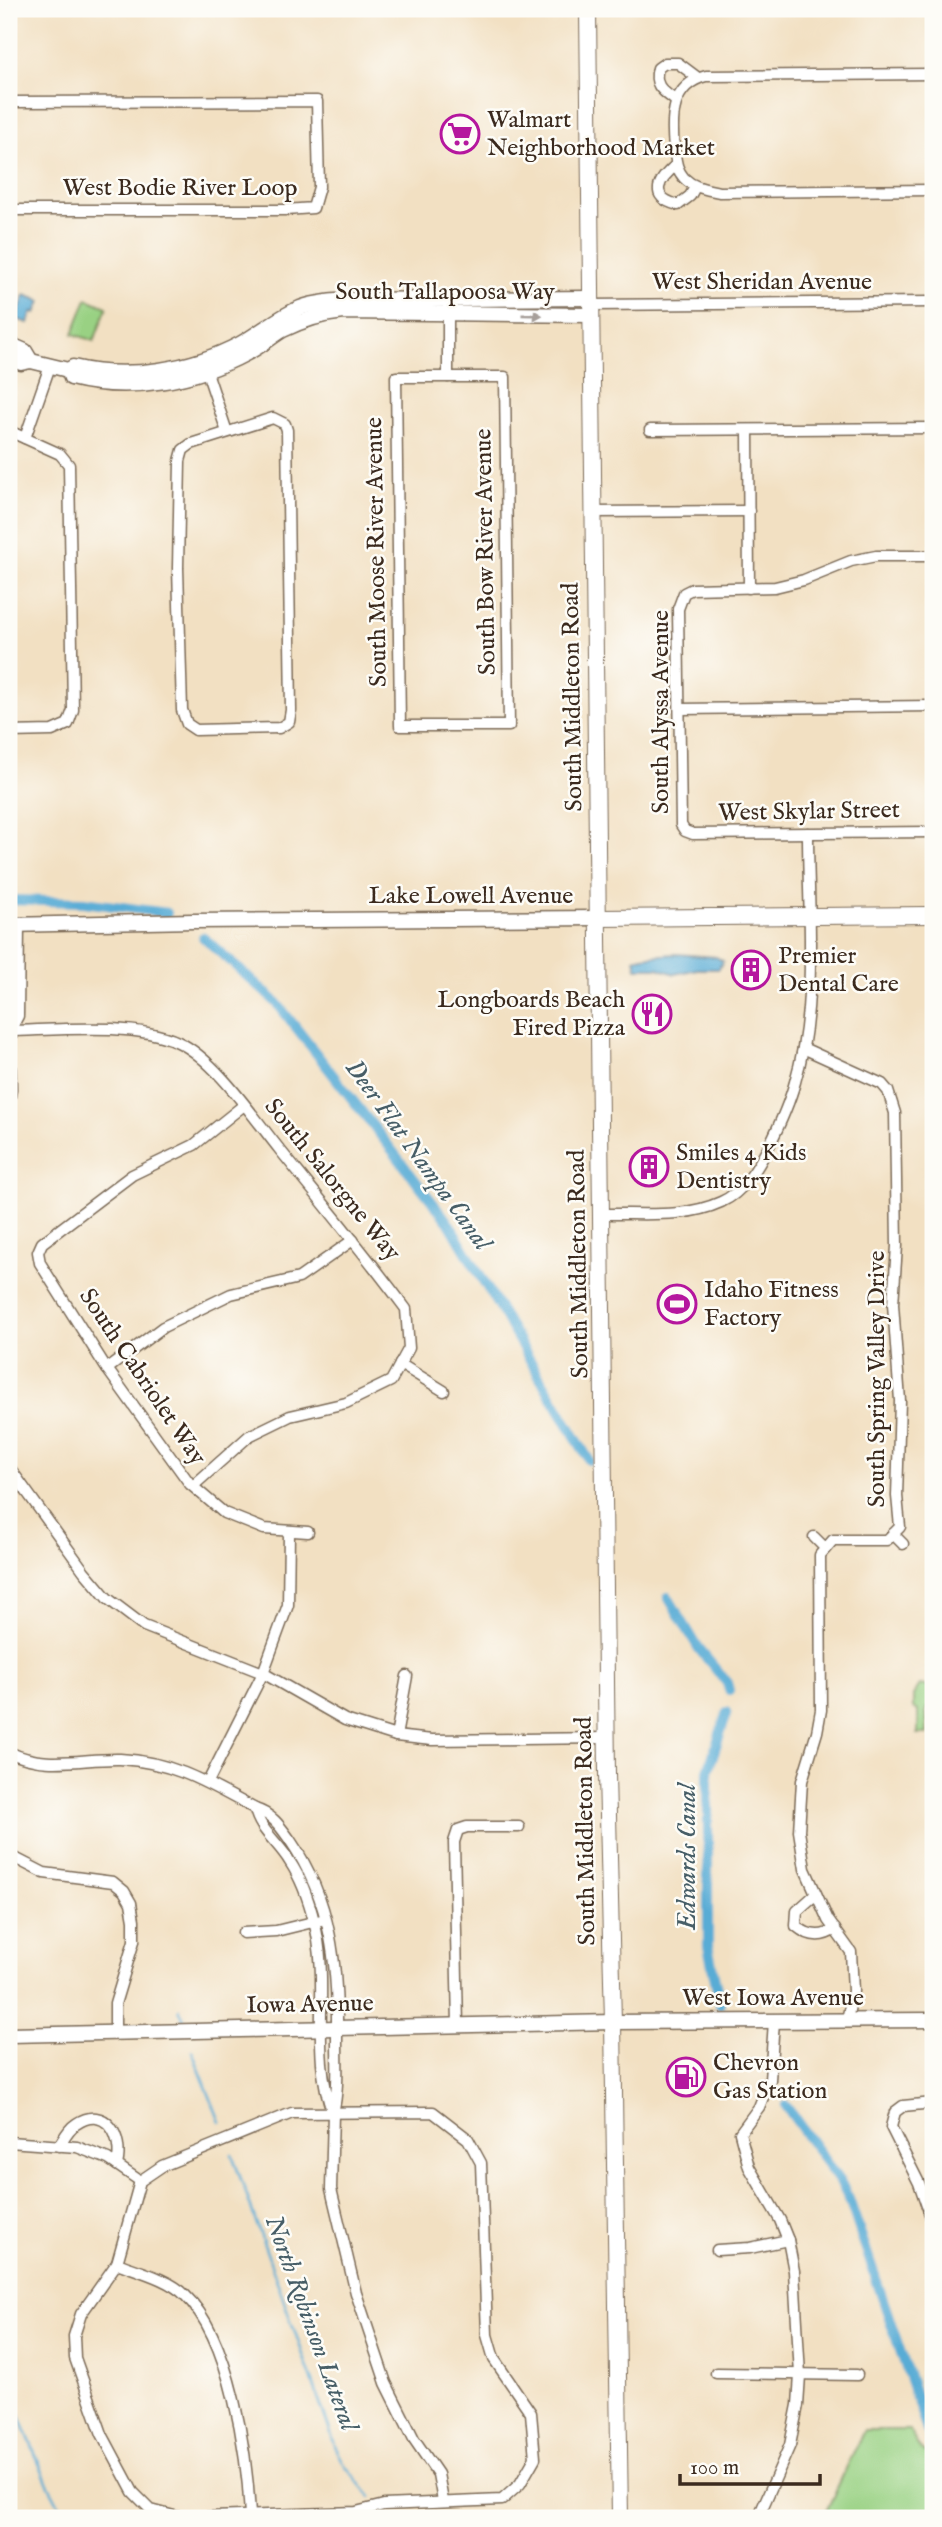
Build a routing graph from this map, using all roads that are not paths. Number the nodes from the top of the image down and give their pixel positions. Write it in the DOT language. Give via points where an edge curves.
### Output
graph roads {
  1 [pos="588,9"];
  2 [pos="933,74"];
  3 [pos="698,78"];
  4 [pos="676,101"];
  5 [pos="9,102"];
  6 [pos="676,166"];
  7 [pos="695,187"];
  8 [pos="933,190"];
  9 [pos="9,210"];
  10 [pos="933,302"];
  11 [pos="448,306"];
  12 [pos="591,306"];
  13 [pos="9,344"];
  14 [pos="9,357"];
  15 [pos="32,361"];
  16 [pos="205,365"];
  17 [pos="50,366"];
  18 [pos="448,377"];
  19 [pos="933,428"];
  20 [pos="650,430"];
  21 [pos="748,430"];
  22 [pos="9,431"];
  23 [pos="227,432"];
  24 [pos="25,438"];
  25 [pos="749,511"];
  26 [pos="593,512"];
  27 [pos="933,555"];
  28 [pos="749,588"];
  29 [pos="933,706"];
  30 [pos="680,709"];
  31 [pos="509,726"];
  32 [pos="9,732"];
  33 [pos="685,831"];
  34 [pos="933,832"];
  35 [pos="808,833"];
  36 [pos="933,915"];
  37 [pos="808,916"];
  38 [pos="598,918"];
  39 [pos="14,925"];
  40 [pos="9,1029"];
  41 [pos="803,1048"];
  42 [pos="9,1102"];
  43 [pos="244,1105"];
  44 [pos="601,1214"];
  45 [pos="353,1240"];
  46 [pos="400,1364"];
  47 [pos="107,1369"];
  48 [pos="444,1391"];
  49 [pos="9,1467"];
  50 [pos="193,1486"];
  51 [pos="308,1532"];
  52 [pos="289,1533"];
  53 [pos="893,1534"];
  54 [pos="814,1538"];
  55 [pos="904,1544"];
  56 [pos="825,1548"];
  57 [pos="263,1674"];
  58 [pos="407,1676"];
  59 [pos="396,1736"];
  60 [pos="606,1738"];
  61 [pos="9,1752"];
  62 [pos="208,1782"];
  63 [pos="519,1827"];
  64 [pos="9,1855"];
  65 [pos="297,1861"];
  66 [pos="816,1894"];
  67 [pos="327,1919"];
  68 [pos="314,1921"];
  69 [pos="835,1929"];
  70 [pos="243,1933"];
  71 [pos="847,2020"];
  72 [pos="933,2020"];
  73 [pos="774,2021"];
  74 [pos="613,2022"];
  75 [pos="458,2025"];
  76 [pos="322,2027"];
  77 [pos="338,2027"];
  78 [pos="115,2032"];
  79 [pos="9,2035"];
  80 [pos="933,2103"];
  81 [pos="333,2113"];
  82 [pos="9,2142"];
  83 [pos="59,2146"];
  84 [pos="117,2165"];
  85 [pos="140,2181"];
  86 [pos="933,2223"];
  87 [pos="788,2240"];
  88 [pos="717,2250"];
  89 [pos="117,2263"];
  90 [pos="716,2373"];
  91 [pos="800,2375"];
  92 [pos="856,2375"];
  93 [pos="443,2501"];
  94 [pos="250,2515"];
  95 [pos="620,2518"];
  96 [pos="758,2518"];
  1 -- 12 [label="main road, South Middleton Road"];
  2 -- 3 [label="street"];
  3 -- 4 [label="street"];
  3 -- 4 [label="street" via="678,63 659,68 658,87"];
  4 -- 6 [label="street" via="672,124"];
  5 -- 9 [label="street, West Bodie River Loop" via="317,101 318,187 313,208"];
  6 -- 7 [label="street"];
  6 -- 7 [label="street" via="659,184 665,201 678,205"];
  7 -- 8 [label="street" via="719,192"];
  10 -- 12 [label="street, West Sheridan Avenue"];
  11 -- 12 [label="street, South Tallapoosa Way"];
  11 -- 16 [label="street, South Tallapoosa Way" via="352,300 316,304 300,308"];
  11 -- 18 [label="street"];
  12 -- 26 [label="main road, South Middleton Road"];
  13 -- 15 [label="street, South Tallapoosa Way" via="25,351"];
  14 -- 15 [label="street, South Tallapoosa Way" via="21,363"];
  15 -- 17 [label="street, South Tallapoosa Way"];
  16 -- 17 [label="street, South Tallapoosa Way" via="127,373"];
  16 -- 23 [label="street"];
  17 -- 24 [label="street"];
  18 -- 31 [label="street, South Bow River Avenue" via="505,377"];
  18 -- 31 [label="street, South Moose River Avenue" via="396,377 400,726"];
  19 -- 21 [label="street"];
  20 -- 21 [label="street"];
  21 -- 25 [label="street"];
  22 -- 24 [label="street"];
  23 -- 23 [label="street" via="191,444 180,461 182,710 187,724 196,730 279,728 289,722 291,710 287,430 280,420 266,419"];
  24 -- 32 [label="street" via="65,458 69,465 73,710 68,724 52,732"];
  25 -- 26 [label="street"];
  25 -- 28 [label="street"];
  26 -- 38 [label="main road, South Middleton Road"];
  27 -- 28 [label="street" via="876,556 804,580"];
  28 -- 30 [label="street, South Alyssa Avenue" via="684,593 678,609"];
  29 -- 30 [label="street"];
  30 -- 33 [label="street, South Alyssa Avenue" via="681,825"];
  33 -- 35 [label="street, West Skylar Street"];
  34 -- 35 [label="street, West Skylar Street"];
  35 -- 37 [label="street"];
  36 -- 37 [label="main road, Lake Lowell Avenue"];
  37 -- 38 [label="main road, Lake Lowell Avenue"];
  37 -- 41 [label="street"];
  38 -- 39 [label="street, Lake Lowell Avenue"];
  38 -- 44 [label="main road, South Middleton Road"];
  39 -- 40 [label="street" via="18,1016"];
  40 -- 42 [label="street"];
  40 -- 43 [label="street, South Salorgne Way" via="115,1030 150,1033 179,1042 202,1057"];
  41 -- 44 [label="street" via="795,1083 765,1153 747,1182 725,1201 670,1214"];
  41 -- 53 [label="street, South Spring Valley Drive" via="882,1084 895,1114 893,1304 900,1401 900,1527"];
  43 -- 45 [label="street, South Salorgne Way"];
  43 -- 47 [label="street, South Cabriolet Way" via="194,1145 132,1175 42,1243 40,1263"];
  44 -- 60 [label="main road, South Middleton Road"];
  45 -- 46 [label="street, South Salorgne Way" via="406,1309 409,1348"];
  45 -- 47 [label="street" via="299,1278 231,1294 163,1327"];
  46 -- 48 [label="street"];
  46 -- 50 [label="street" via="391,1381 346,1403 290,1416 249,1436"];
  47 -- 50 [label="street, South Cabriolet Way"];
  49 -- 57 [label="street" via="107,1598 144,1626"];
  50 -- 52 [label="street, South Cabriolet Way" via="224,1513 264,1529"];
  51 -- 52 [label="street, South Cabriolet Way"];
  52 -- 57 [label="street" via="288,1605"];
  53 -- 55 [label="street"];
  53 -- 56 [label="street, South Spring Valley Drive" via="887,1540 833,1541"];
  54 -- 56 [label="street"];
  56 -- 66 [label="street" via="820,1555 821,1710 802,1781 799,1830 805,1869"];
  57 -- 59 [label="street" via="345,1720"];
  57 -- 62 [label="street"];
  58 -- 59 [label="street"];
  59 -- 60 [label="street" via="432,1740"];
  60 -- 74 [label="main road, South Middleton Road"];
  61 -- 62 [label="street" via="36,1761 150,1763"];
  62 -- 65 [label="street" via="268,1813"];
  63 -- 75 [label="street" via="467,1827 458,1830 454,1842"];
  64 -- 78 [label="street" via="44,1873 113,1882 124,1891 131,1903 134,1941 115,2004"];
  65 -- 67 [label="street" via="316,1885"];
  65 -- 68 [label="street"];
  66 -- 69 [label="street"];
  66 -- 69 [label="street" via="797,1911 796,1926 806,1934 827,1935"];
  67 -- 68 [label="street"];
  67 -- 77 [label="street"];
  68 -- 70 [label="street" via="276,1931"];
  68 -- 76 [label="street" via="323,1982"];
  69 -- 71 [label="street" via="851,1952 853,1991"];
  71 -- 72 [label="street, West Iowa Avenue"];
  71 -- 73 [label="street, West Iowa Avenue"];
  73 -- 74 [label="street, West Iowa Avenue"];
  73 -- 87 [label="street" via="770,2080 759,2107 740,2133 749,2167"];
  74 -- 75 [label="street, Iowa Avenue"];
  74 -- 95 [label="main road, South Middleton Road"];
  75 -- 77 [label="street, Iowa Avenue"];
  76 -- 77 [label="street, Iowa Avenue"];
  76 -- 78 [label="street, Iowa Avenue"];
  76 -- 81 [label="street" via="324,2092"];
  77 -- 81 [label="street" via="339,2090"];
  78 -- 79 [label="street, Iowa Avenue"];
  80 -- 86 [label="street" via="902,2106 891,2127"];
  81 -- 85 [label="street" via="292,2113 162,2166"];
  81 -- 93 [label="street" via="331,2189 356,2293 386,2384 438,2474"];
  81 -- 93 [label="street" via="433,2112 468,2139 481,2163 487,2335 494,2359 531,2413 535,2458 520,2484 502,2500"];
  82 -- 83 [label="street"];
  83 -- 84 [label="street" via="77,2147"];
  83 -- 84 [label="street" via="79,2122 100,2120 118,2138"];
  84 -- 85 [label="street"];
  85 -- 89 [label="street"];
  87 -- 88 [label="street"];
  87 -- 91 [label="street"];
  89 -- 94 [label="street" via="184,2293 203,2316 236,2406"];
  89 -- 94 [label="street" via="81,2314 74,2336 75,2358 102,2434 133,2492 151,2510 182,2518"];
  90 -- 91 [label="street"];
  91 -- 92 [label="street"];
  91 -- 96 [label="street" via="790,2445"];
  93 -- 94 [label="street" via="356,2512"];
}
